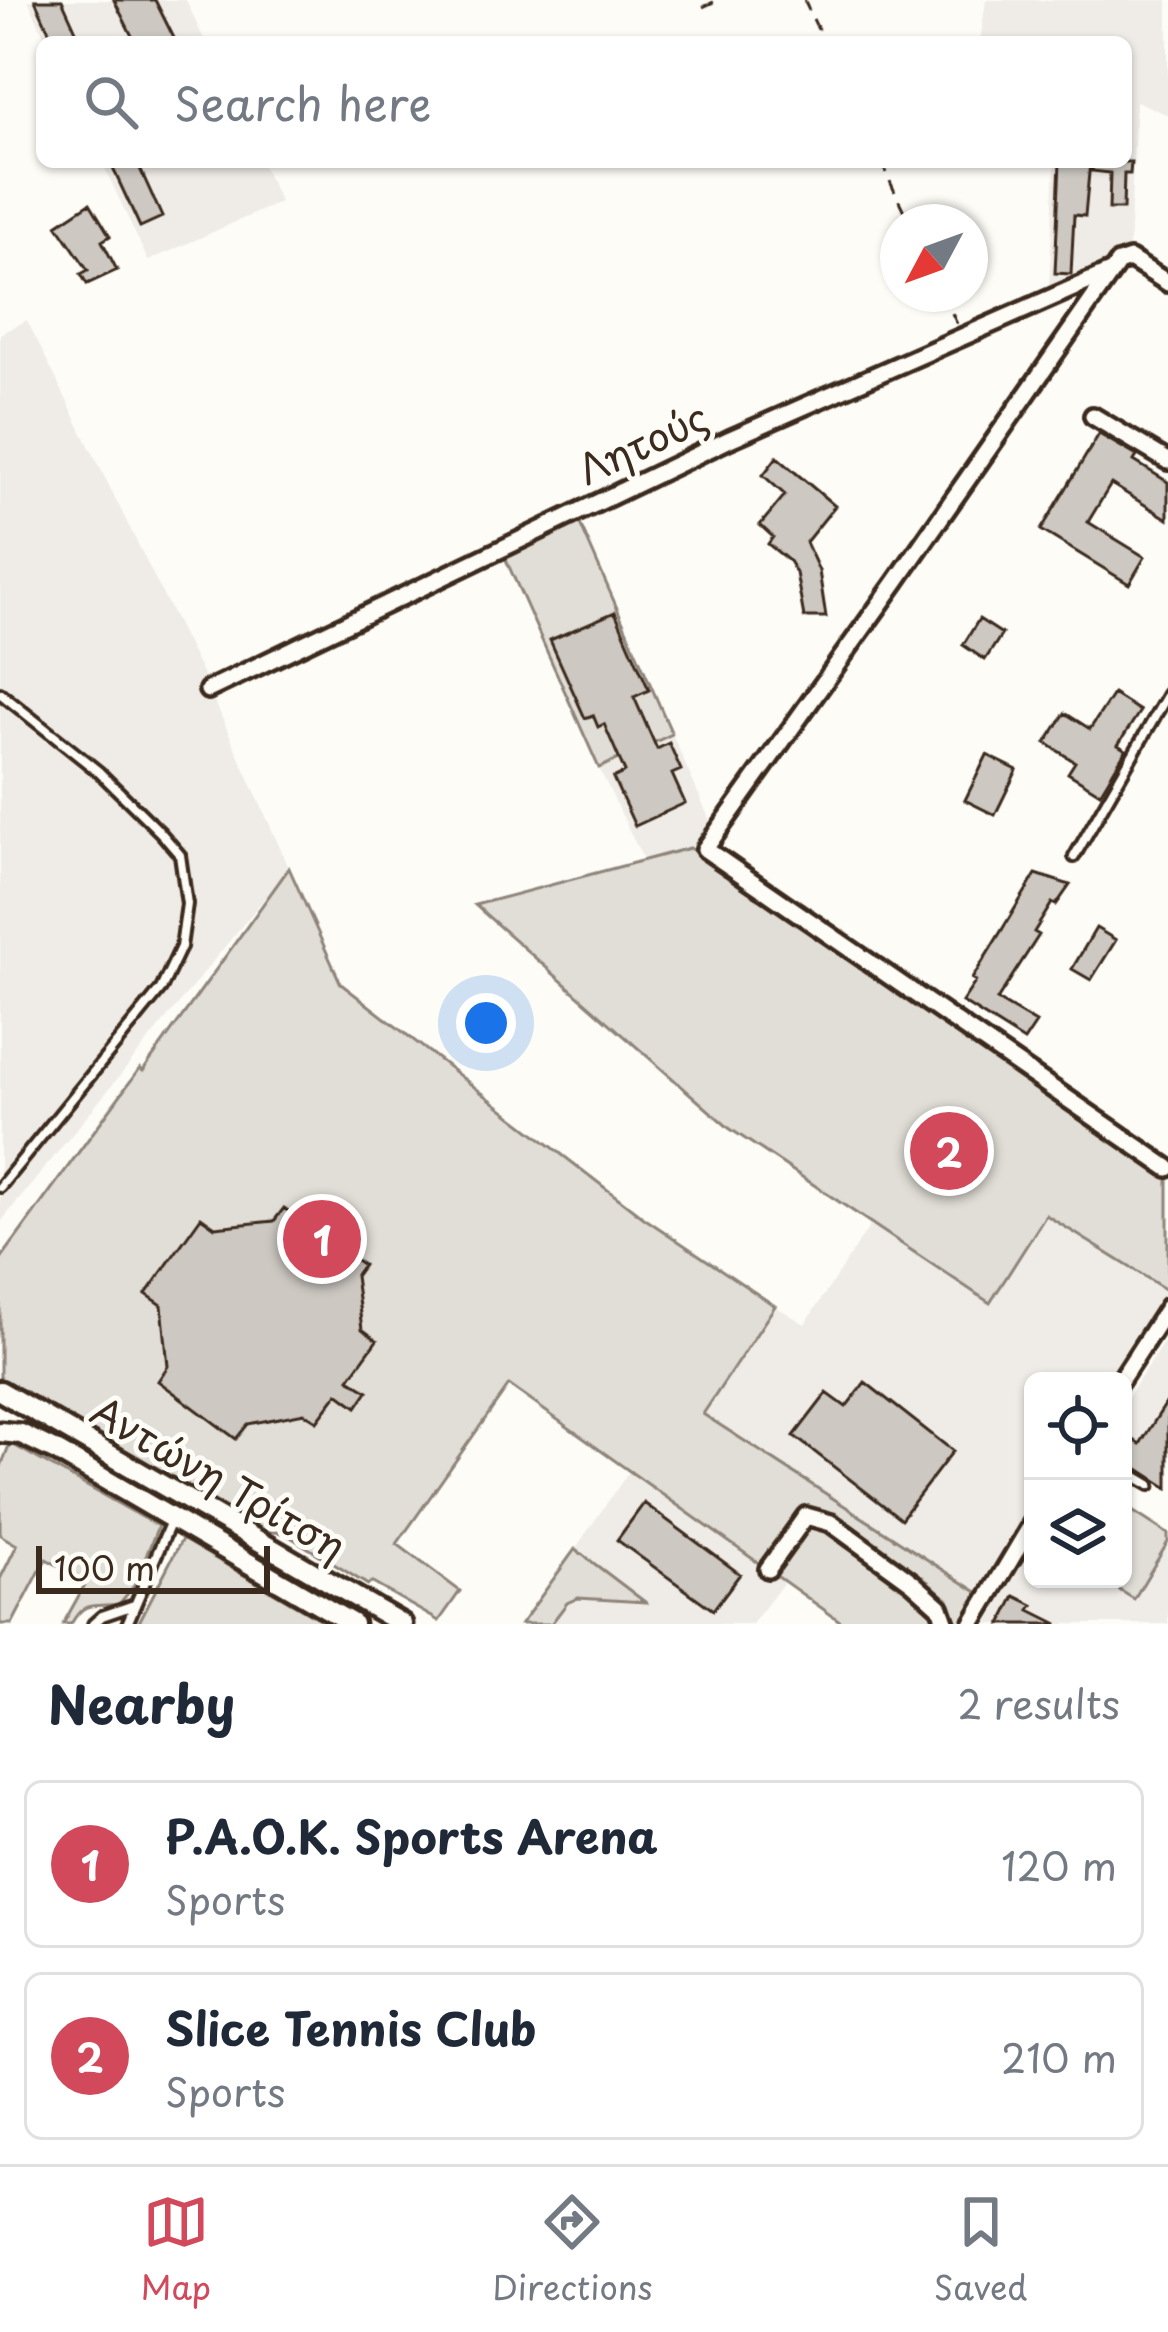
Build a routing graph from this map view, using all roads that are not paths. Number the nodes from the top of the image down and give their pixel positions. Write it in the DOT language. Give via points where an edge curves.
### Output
graph roads {
  1 [pos="1113,271"];
  2 [pos="1168,283"];
  3 [pos="1093,416"];
  4 [pos="1168,461"];
  5 [pos="208,690"];
  6 [pos="0,693"];
  7 [pos="1168,694"];
  8 [pos="1074,857"];
  9 [pos="1168,1168"];
  10 [pos="0,1187"];
  11 [pos="1168,1307"];
  12 [pos="1126,1372"];
  13 [pos="0,1391"];
  14 [pos="0,1432"];
  15 [pos="1132,1474"];
  16 [pos="1150,1485"];
  17 [pos="172,1519"];
  18 [pos="1024,1537"];
  19 [pos="768,1569"];
  20 [pos="136,1604"];
  21 [pos="93,1624"];
  22 [pos="127,1624"];
  23 [pos="353,1624"];
  24 [pos="402,1624"];
  25 [pos="946,1624"];
  26 [pos="972,1624"];
  1 -- 2 [label="street" via="1130,259"];
  1 -- 5 [label="street, Λητούς" via="730,439"];
  1 -- 9 [label="street" via="705,849"];
  3 -- 4 [label="street"];
  6 -- 10 [label="lane" via="161,833 180,855 187,904 181,947 161,989"];
  7 -- 8 [label="lane"];
  11 -- 12 [label="street"];
  13 -- 24 [label="street, Αντώνη Τρίτση"];
  14 -- 17 [label="street, Αντώνη Τρίτση" via="38,1442"];
  15 -- 16 [label="lane"];
  17 -- 20 [label="lane"];
  17 -- 23 [label="street, Αντώνη Τρίτση"];
  18 -- 26 [label="street"];
  19 -- 25 [label="street" via="806,1516 831,1523 912,1582 940,1607"];
  20 -- 21 [label="lane"];
  20 -- 22 [label="lane"];
}
